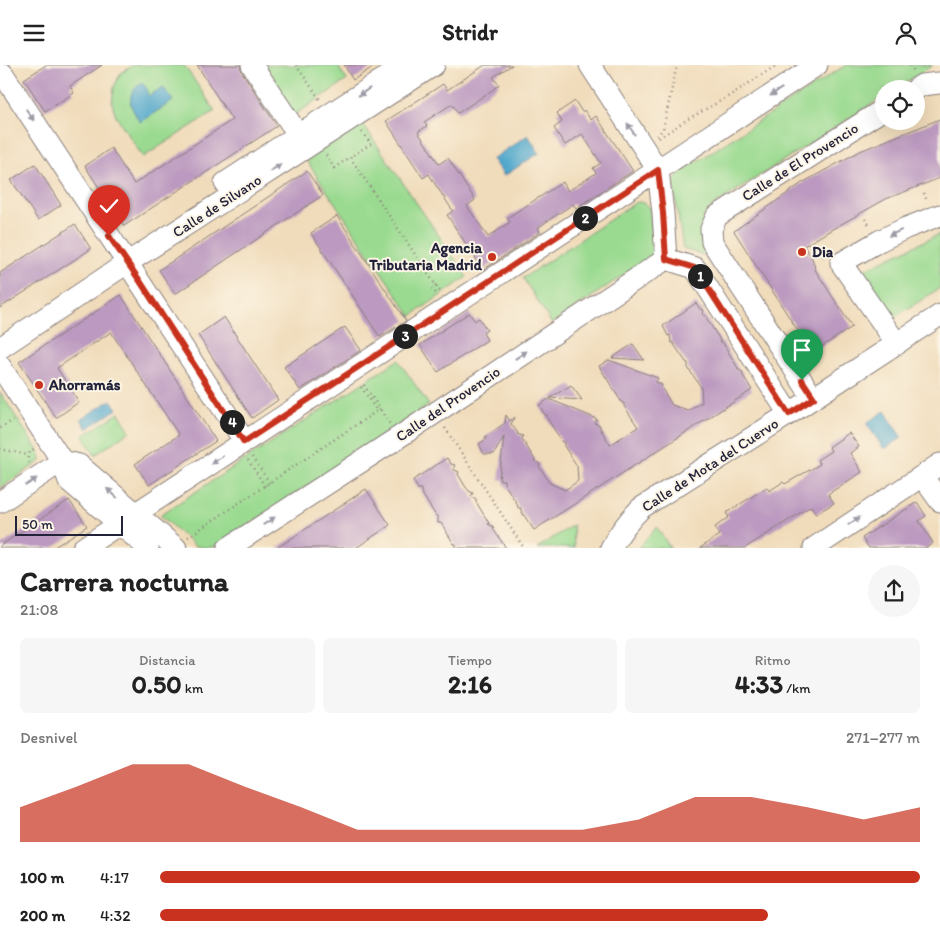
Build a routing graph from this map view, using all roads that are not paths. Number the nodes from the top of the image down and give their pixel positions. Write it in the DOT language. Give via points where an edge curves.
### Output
graph roads {
  1 [pos="252,65"];
  2 [pos="405,65"];
  3 [pos="434,65"];
  4 [pos="590,65"];
  5 [pos="817,65"];
  6 [pos="7,72"];
  7 [pos="940,83"];
  8 [pos="925,85"];
  9 [pos="875,115"];
  10 [pos="290,124"];
  11 [pos="658,170"];
  12 [pos="940,215"];
  13 [pos="124,258"];
  14 [pos="666,259"];
  15 [pos="940,315"];
  16 [pos="0,332"];
  17 [pos="897,344"];
  18 [pos="0,348"];
  19 [pos="0,367"];
  20 [pos="814,398"];
  21 [pos="789,414"];
  22 [pos="246,450"];
  23 [pos="62,461"];
  24 [pos="940,464"];
  25 [pos="922,476"];
  26 [pos="940,501"];
  27 [pos="0,502"];
  28 [pos="128,519"];
  29 [pos="179,544"];
  30 [pos="83,548"];
  31 [pos="148,548"];
  32 [pos="228,548"];
  33 [pos="611,548"];
  34 [pos="814,548"];
  1 -- 10 [label="street"];
  2 -- 13 [label="street, Calle de Silvano, one-way"];
  13 -- 3 [label="street, Calle de Silvano, one-way"];
  11 -- 4 [label="street, one-way"];
  5 -- 11 [label="street, one-way"];
  6 -- 13 [label="street, one-way"];
  7 -- 8 [label="street"];
  9 -- 20 [label="street, Calle de El Provencio" via="717,216 711,229 712,242"];
  11 -- 14 [label="street"];
  11 -- 22 [label="street"];
  12 -- 17 [label="street, one-way" via="886,237 841,263"];
  13 -- 16 [label="street, Calle de Silvano"];
  13 -- 18 [label="street, Calle de Silvano"];
  13 -- 22 [label="street"];
  14 -- 21 [label="street" via="695,268"];
  32 -- 14 [label="street, Calle del Provencio, one-way"];
  15 -- 17 [label="street, Calle de Mota del Cuervo"];
  17 -- 20 [label="street, Calle de Mota del Cuervo"];
  19 -- 23 [label="street"];
  20 -- 21 [label="street, Calle de Mota del Cuervo"];
  21 -- 33 [label="street, Calle de Mota del Cuervo" via="640,509 619,533"];
  22 -- 28 [label="street, one-way"];
  27 -- 23 [label="street, one-way"];
  23 -- 28 [label="street" via="79,465"];
  24 -- 25 [label="street"];
  25 -- 26 [label="street"];
  34 -- 25 [label="street, one-way"];
  28 -- 29 [label="street"];
  28 -- 30 [label="street"];
  28 -- 31 [label="street"];
}
